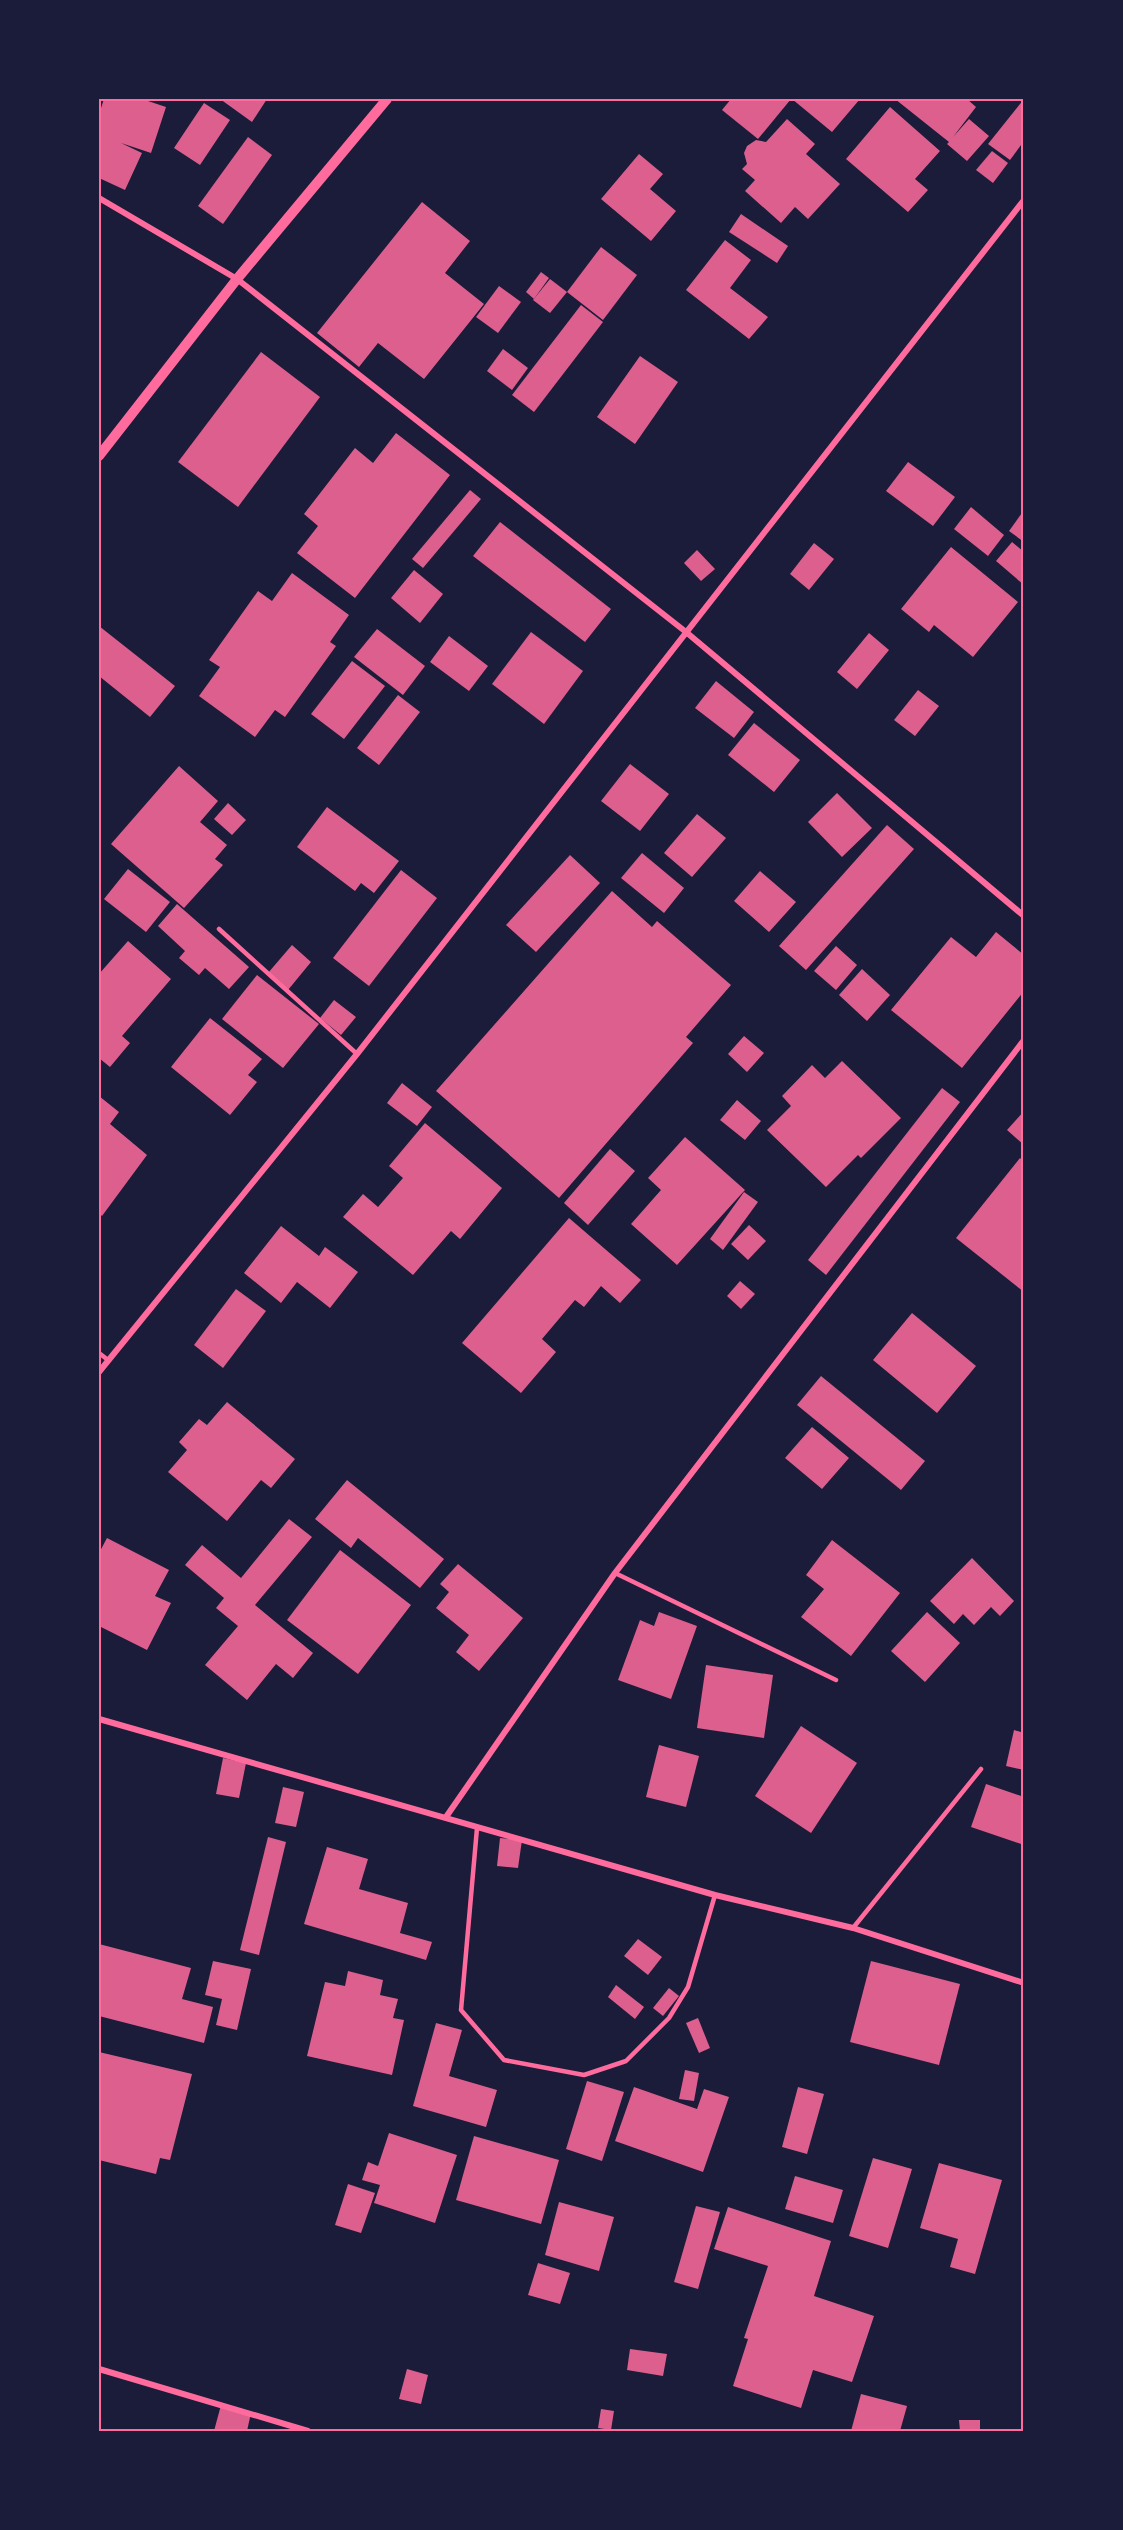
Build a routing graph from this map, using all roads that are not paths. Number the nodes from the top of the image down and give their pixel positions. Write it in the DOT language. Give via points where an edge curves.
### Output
graph roads {
  1 [pos="387,99"];
  2 [pos="99,198"];
  3 [pos="1024,200"];
  4 [pos="237,279"];
  5 [pos="99,456"];
  6 [pos="686,632"];
  7 [pos="1024,916"];
  8 [pos="219,929"];
  9 [pos="1024,1040"];
  10 [pos="357,1054"];
  11 [pos="99,1353"];
  12 [pos="108,1360"];
  13 [pos="99,1372"];
  14 [pos="615,1573"];
  15 [pos="836,1680"];
  16 [pos="99,1719"];
  17 [pos="981,1769"];
  18 [pos="446,1817"];
  19 [pos="477,1828"];
  20 [pos="715,1895"];
  21 [pos="853,1929"];
  22 [pos="1024,1983"];
  23 [pos="99,2369"];
  24 [pos="308,2431"];
  1 -- 4 [label="street"];
  2 -- 4 [label="street"];
  3 -- 6 [label="street"];
  4 -- 5 [label="street"];
  4 -- 6 [label="street"];
  6 -- 7 [label="street"];
  6 -- 10 [label="street"];
  8 -- 10 [label="lane"];
  9 -- 14 [label="street"];
  10 -- 12 [label="street"];
  11 -- 12 [label="lane"];
  12 -- 13 [label="street"];
  14 -- 15 [label="lane"];
  14 -- 18 [label="street"];
  16 -- 18 [label="street"];
  17 -- 21 [label="lane"];
  18 -- 19 [label="street"];
  19 -- 20 [label="street"];
  19 -- 20 [label="lane" via="461,2010 504,2060 584,2075 626,2061 669,2018 688,1987"];
  20 -- 21 [label="street"];
  21 -- 22 [label="street"];
  23 -- 24 [label="street"];
}
